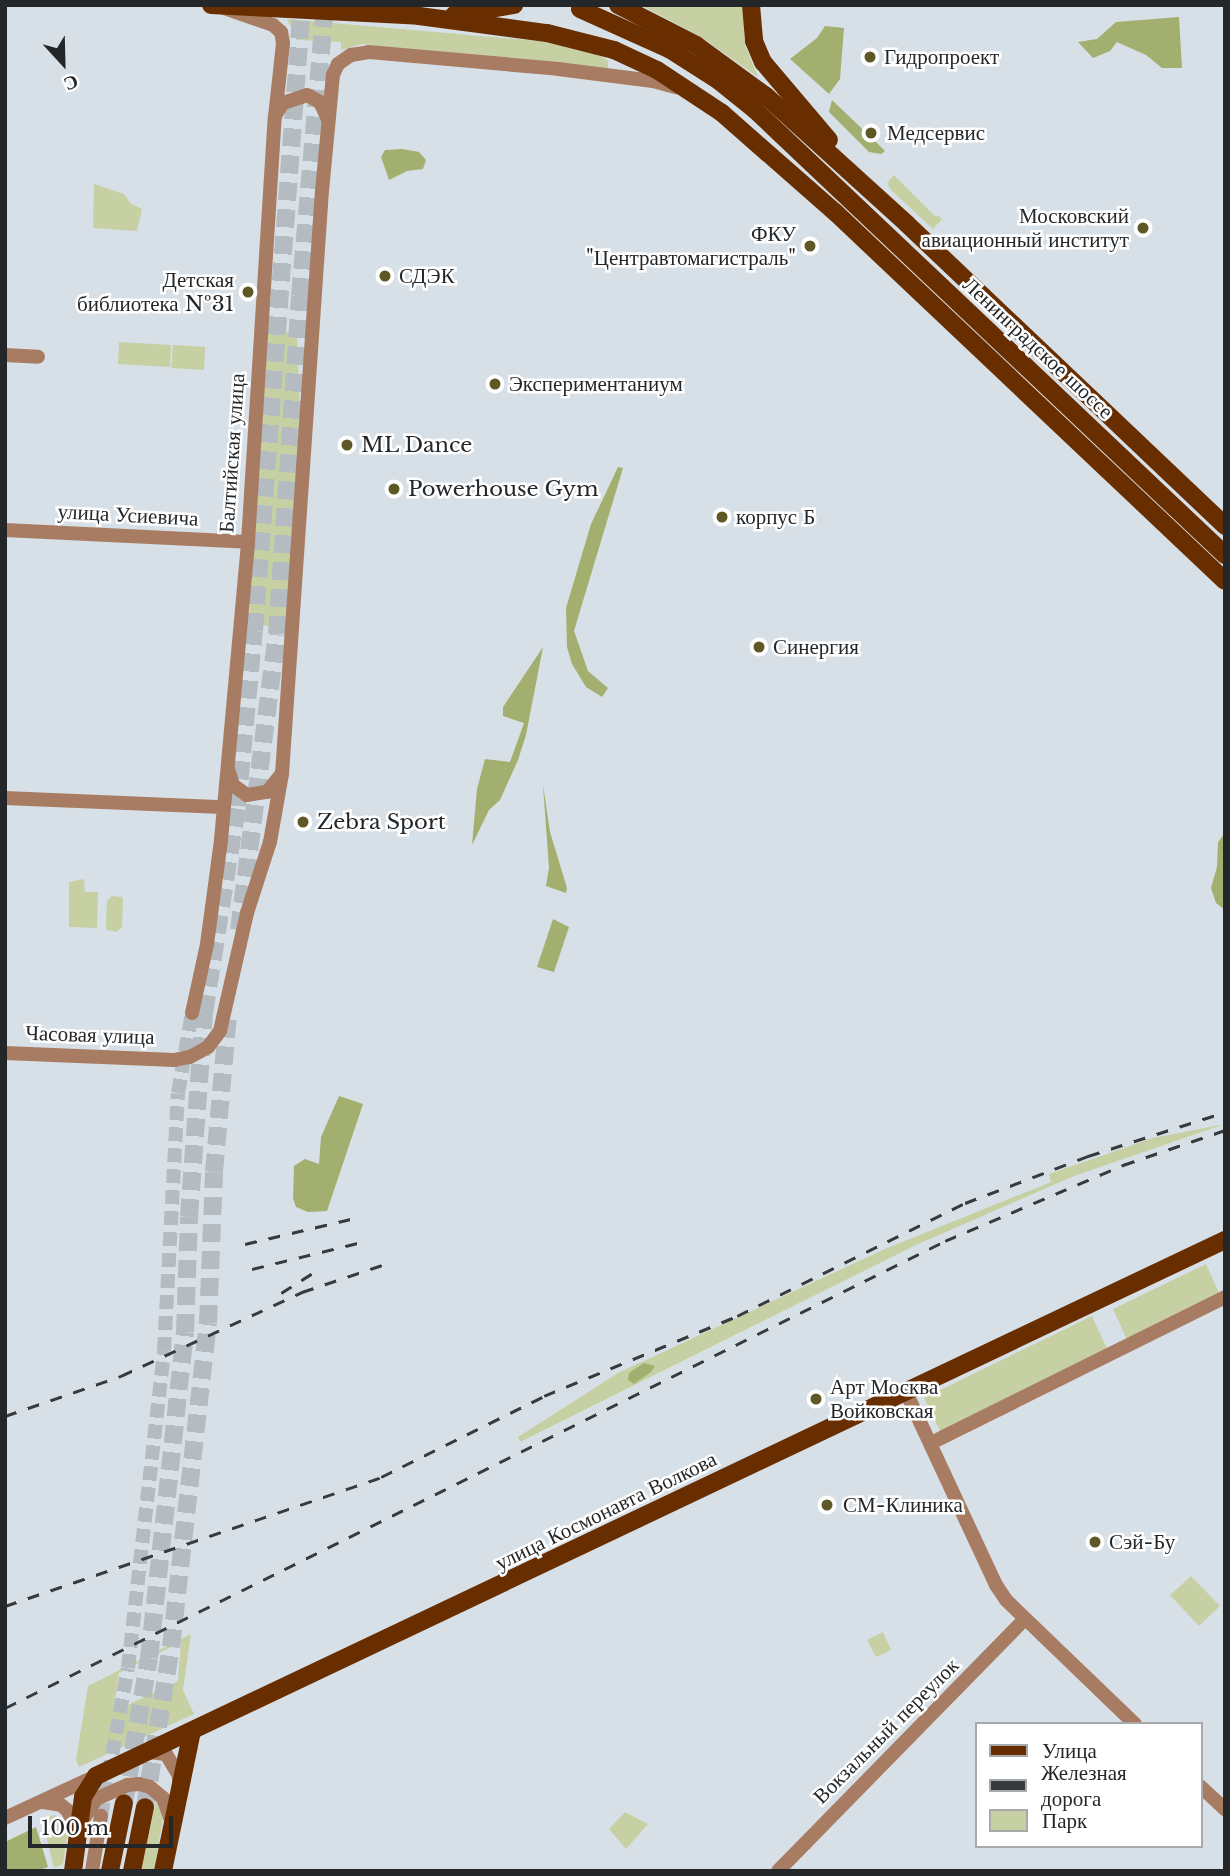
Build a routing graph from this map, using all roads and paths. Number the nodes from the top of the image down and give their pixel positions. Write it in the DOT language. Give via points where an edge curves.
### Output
graph roads {
  1 [pos="211,5"];
  2 [pos="219,5"];
  3 [pos="355,5"];
  4 [pos="514,5"];
  5 [pos="618,5"];
  6 [pos="286,6"];
  7 [pos="752,8"];
  8 [pos="321,9"];
  9 [pos="580,9"];
  10 [pos="419,16"];
  11 [pos="697,95"];
  12 [pos="275,117"];
  13 [pos="329,124"];
  14 [pos="836,213"];
  15 [pos="907,225"];
  16 [pos="922,270"];
  17 [pos="5,355"];
  18 [pos="38,357"];
  19 [pos="1225,526"];
  20 [pos="5,530"];
  21 [pos="248,542"];
  22 [pos="1225,555"];
  23 [pos="1225,581"];
  24 [pos="228,765"];
  25 [pos="282,774"];
  26 [pos="5,798"];
  27 [pos="223,807"];
  28 [pos="192,1013"];
  29 [pos="5,1053"];
  30 [pos="1225,1240"];
  31 [pos="1225,1297"];
  32 [pos="906,1392"];
  33 [pos="931,1443"];
  34 [pos="1024,1620"];
  35 [pos="1133,1722"];
  36 [pos="192,1731"];
  37 [pos="145,1753"];
  38 [pos="96,1776"];
  39 [pos="179,1787"];
  40 [pos="1202,1788"];
  41 [pos="41,1802"];
  42 [pos="124,1803"];
  43 [pos="145,1807"];
  44 [pos="1225,1809"];
  45 [pos="101,1816"];
  46 [pos="5,1818"];
  47 [pos="172,1828"];
  48 [pos="79,1835"];
  49 [pos="789,1867"];
  50 [pos="73,1871"];
  51 [pos="92,1871"];
  52 [pos="110,1871"];
  53 [pos="131,1871"];
  54 [pos="163,1871"];
  1 -- 2 [label="main road"];
  2 -- 6 [label="main road"];
  2 -- 12 [label="street, Балтийская улица" via="281,32 284,43"];
  3 -- 8 [label="main road"];
  4 -- 10 [label="main road"];
  5 -- 15 [label="main road, Ленинградское шоссе" via="677,34 739,74"];
  6 -- 8 [label="main road"];
  7 -- 15 [label="main road" via="757,51 769,70"];
  8 -- 10 [label="main road"];
  9 -- 16 [label="main road, Ленинградское шоссе" via="669,50 719,81 768,121"];
  10 -- 11 [label="main road" via="595,44 639,60"];
  11 -- 13 [label="street" via="653,81 369,51 338,64"];
  11 -- 14 [label="main road"];
  12 -- 13 [label="street" via="283,103 307,94 324,106"];
  12 -- 21 [label="street, Балтийская улица"];
  13 -- 25 [label="street"];
  14 -- 16 [label="main road"];
  14 -- 23 [label="main road"];
  15 -- 19 [label="main road, Ленинградское шоссе"];
  16 -- 22 [label="main road, Ленинградское шоссе"];
  17 -- 18 [label="street"];
  20 -- 21 [label="street, улица Усиевича"];
  21 -- 24 [label="street, Балтийская улица"];
  24 -- 25 [label="street" via="233,785 247,795 267,792"];
  24 -- 27 [label="street, Балтийская улица"];
  25 -- 29 [label="street, Часовая улица" via="270,842 247,913 220,1031 208,1047 174,1060"];
  26 -- 27 [label="street"];
  27 -- 28 [label="street, Балтийская улица" via="207,944"];
  30 -- 32 [label="main road, улица Космонавта Волкова"];
  31 -- 33 [label="street"];
  32 -- 33 [label="street"];
  32 -- 36 [label="main road, улица Космонавта Волкова"];
  33 -- 34 [label="street" via="996,1585"];
  34 -- 35 [label="street"];
  34 -- 49 [label="street, Вокзальный переулок"];
  36 -- 37 [label="main road, улица Космонавта Волкова"];
  36 -- 39 [label="main road"];
  37 -- 38 [label="main road, улица Космонавта Волкова"];
  37 -- 39 [label="street" via="166,1754 179,1776"];
  38 -- 41 [label="street, улица Космонавта Волкова"];
  38 -- 48 [label="main road" via="83,1797"];
  39 -- 47 [label="main road"];
  40 -- 44 [label="street"];
  41 -- 46 [label="street, улица Космонавта Волкова"];
  41 -- 48 [label="street" via="67,1810"];
  42 -- 52 [label="main road"];
  43 -- 53 [label="main road"];
  45 -- 51 [label="street"];
  47 -- 48 [label="street" via="168,1805 157,1791 139,1784 90,1805"];
  47 -- 54 [label="main road"];
  48 -- 50 [label="main road"];
}
